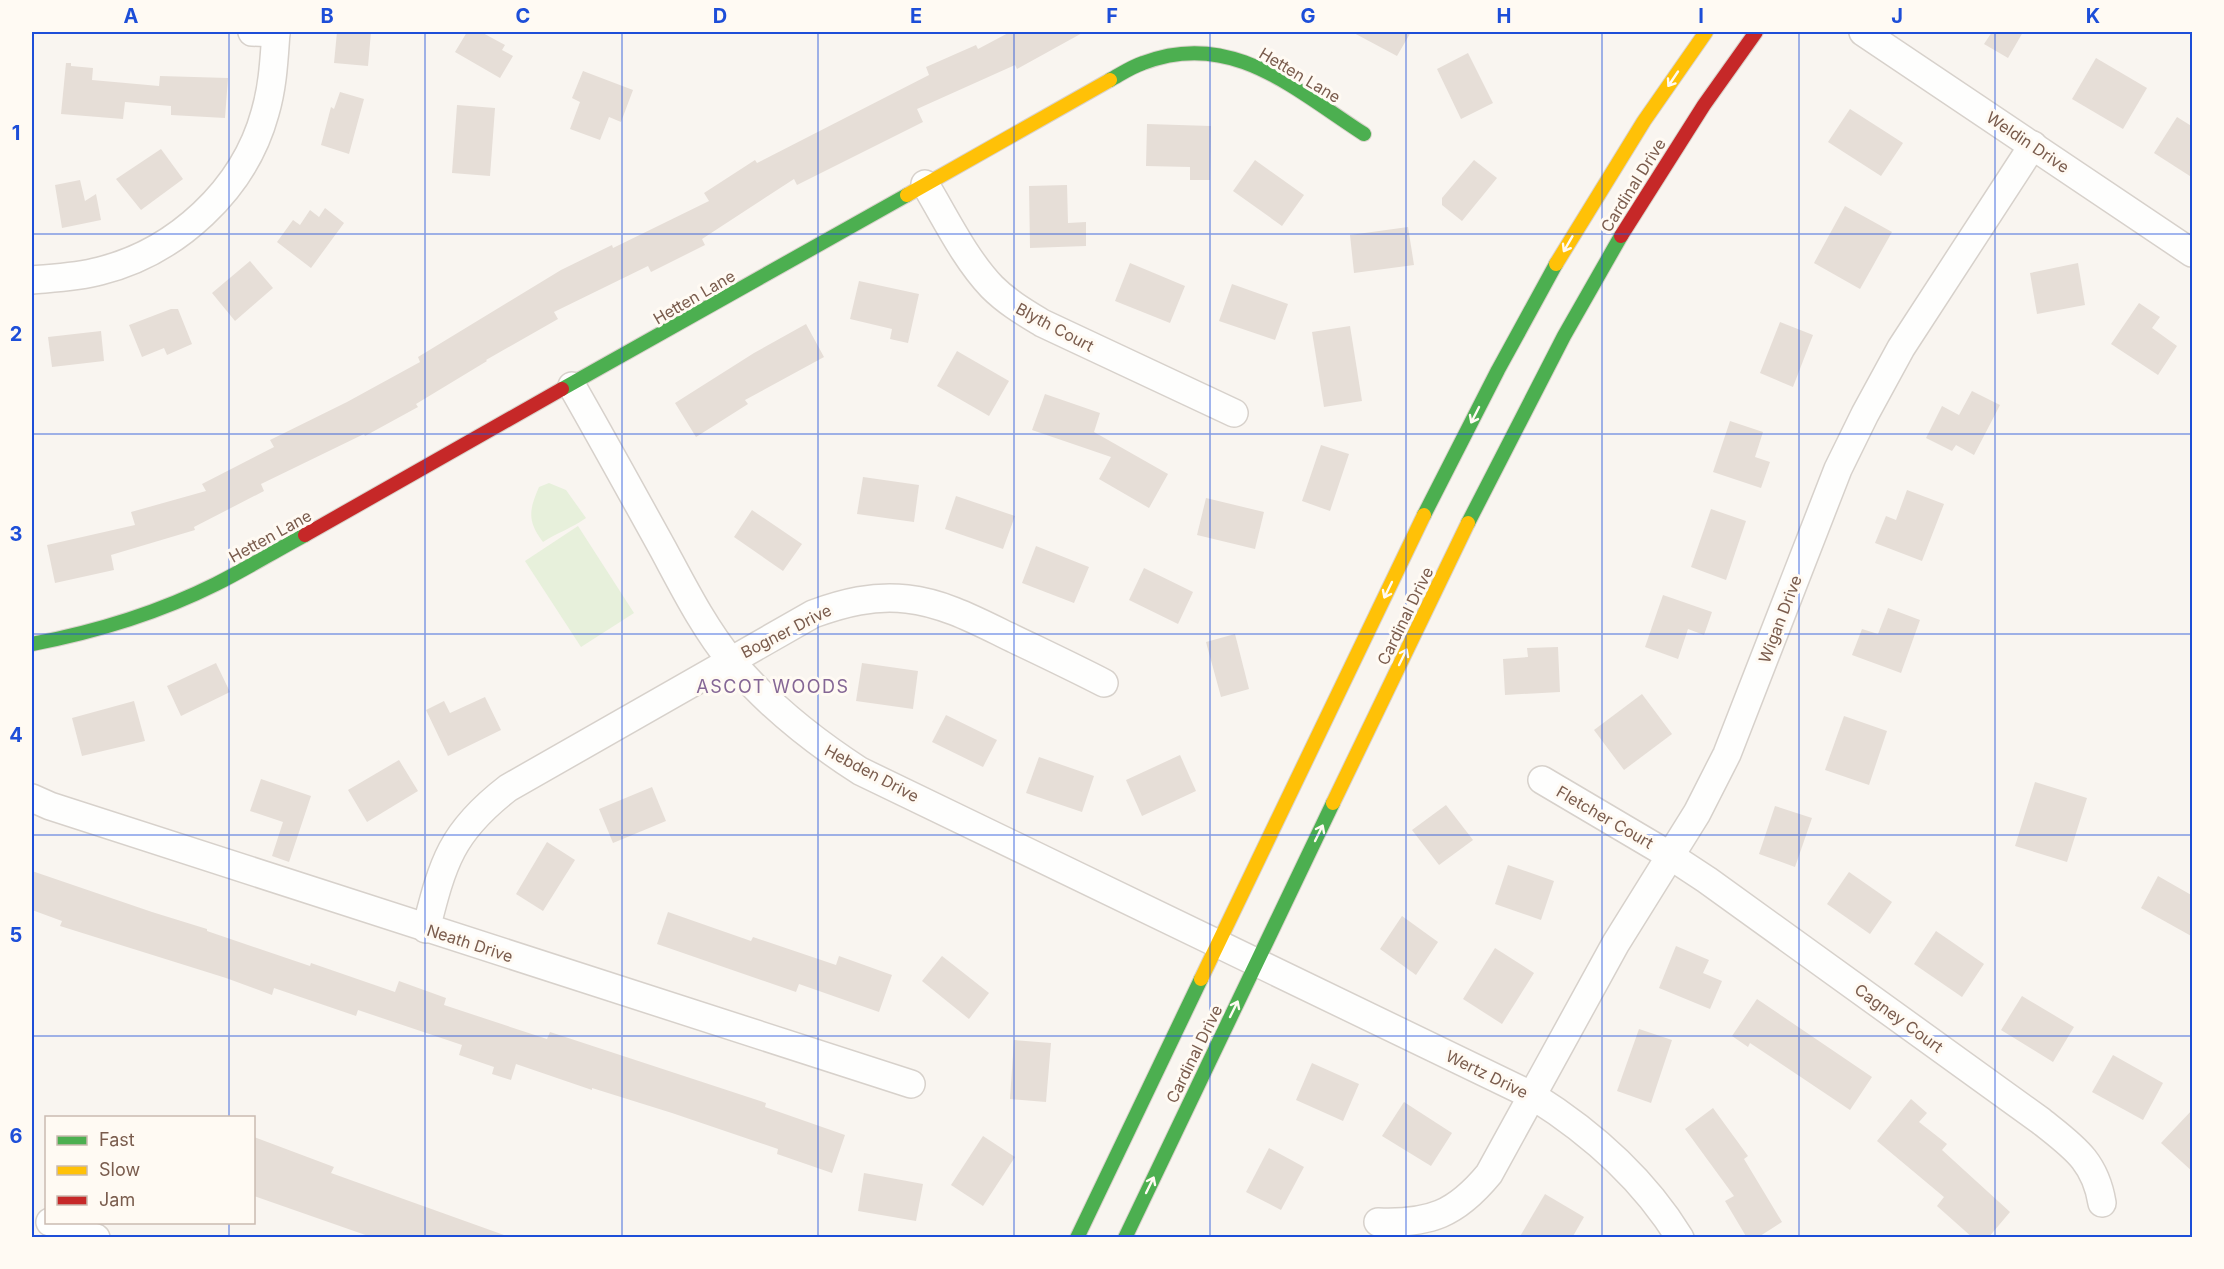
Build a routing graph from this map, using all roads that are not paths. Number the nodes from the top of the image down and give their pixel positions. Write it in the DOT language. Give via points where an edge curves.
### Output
graph roads {
  1 [pos="268,32"];
  2 [pos="1706,32"];
  3 [pos="1756,32"];
  4 [pos="1863,32"];
  5 [pos="1364,134"];
  6 [pos="2033,146"];
  7 [pos="925,184"];
  8 [pos="2193,253"];
  9 [pos="32,280"];
  10 [pos="573,386"];
  11 [pos="1234,413"];
  12 [pos="32,644"];
  13 [pos="730,659"];
  14 [pos="1104,683"];
  15 [pos="1542,780"];
  16 [pos="32,798"];
  17 [pos="1669,855"];
  18 [pos="426,929"];
  19 [pos="1219,944"];
  20 [pos="1257,962"];
  21 [pos="910,1084"];
  22 [pos="1533,1096"];
  23 [pos="2102,1203"];
  24 [pos="1378,1222"];
  25 [pos="54,1224"];
  26 [pos="96,1238"];
  27 [pos="1077,1238"];
  28 [pos="1125,1238"];
  29 [pos="1680,1238"];
  1 -- 9 [label="street" via="273,80 265,115 238,173 216,201 167,242 136,259 89,274"];
  2 -- 19 [label="main road, Cardinal Drive, one-way" via="1644,121 1567,244 1498,370 1409,544"];
  20 -- 3 [label="main road, Cardinal Drive, one-way" via="1480,498 1558,345 1675,148"];
  4 -- 6 [label="street, Weldin Drive"];
  5 -- 7 [label="main road, Hetten Lane" via="1264,69 1240,58 1187,52 1142,63"];
  6 -- 8 [label="street, Weldin Drive"];
  6 -- 17 [label="street, Wigan Drive" via="1901,348 1864,414 1838,469 1727,754 1697,813"];
  7 -- 10 [label="main road, Hetten Lane"];
  7 -- 11 [label="street, Blyth Court" via="976,268 1015,307"];
  10 -- 12 [label="main road, Hetten Lane" via="218,584 118,624"];
  10 -- 13 [label="street, Hebden Drive" via="699,615"];
  13 -- 14 [label="street, Bogner Drive" via="833,607 874,598 906,599 967,616"];
  13 -- 18 [label="street, Bogner Drive" via="508,788 484,807 449,854"];
  13 -- 19 [label="street, Hebden Drive" via="780,713 860,771"];
  15 -- 17 [label="street, Fletcher Court"];
  16 -- 18 [label="street, Neath Drive"];
  17 -- 22 [label="street, Wigan Drive"];
  17 -- 23 [label="street, Cagney Court" via="2040,1120 2081,1154 2099,1186"];
  18 -- 21 [label="street, Neath Drive"];
  19 -- 20 [label="street, Hebden Drive"];
  19 -- 27 [label="main road, Cardinal Drive"];
  20 -- 22 [label="street, Wertz Drive"];
  28 -- 20 [label="main road, Cardinal Drive, one-way"];
  22 -- 24 [label="street, Wigan Drive" via="1490,1174 1474,1193 1432,1218 1407,1223"];
  22 -- 29 [label="street, Wertz Drive" via="1604,1147 1638,1182"];
  25 -- 26 [label="street"];
}
